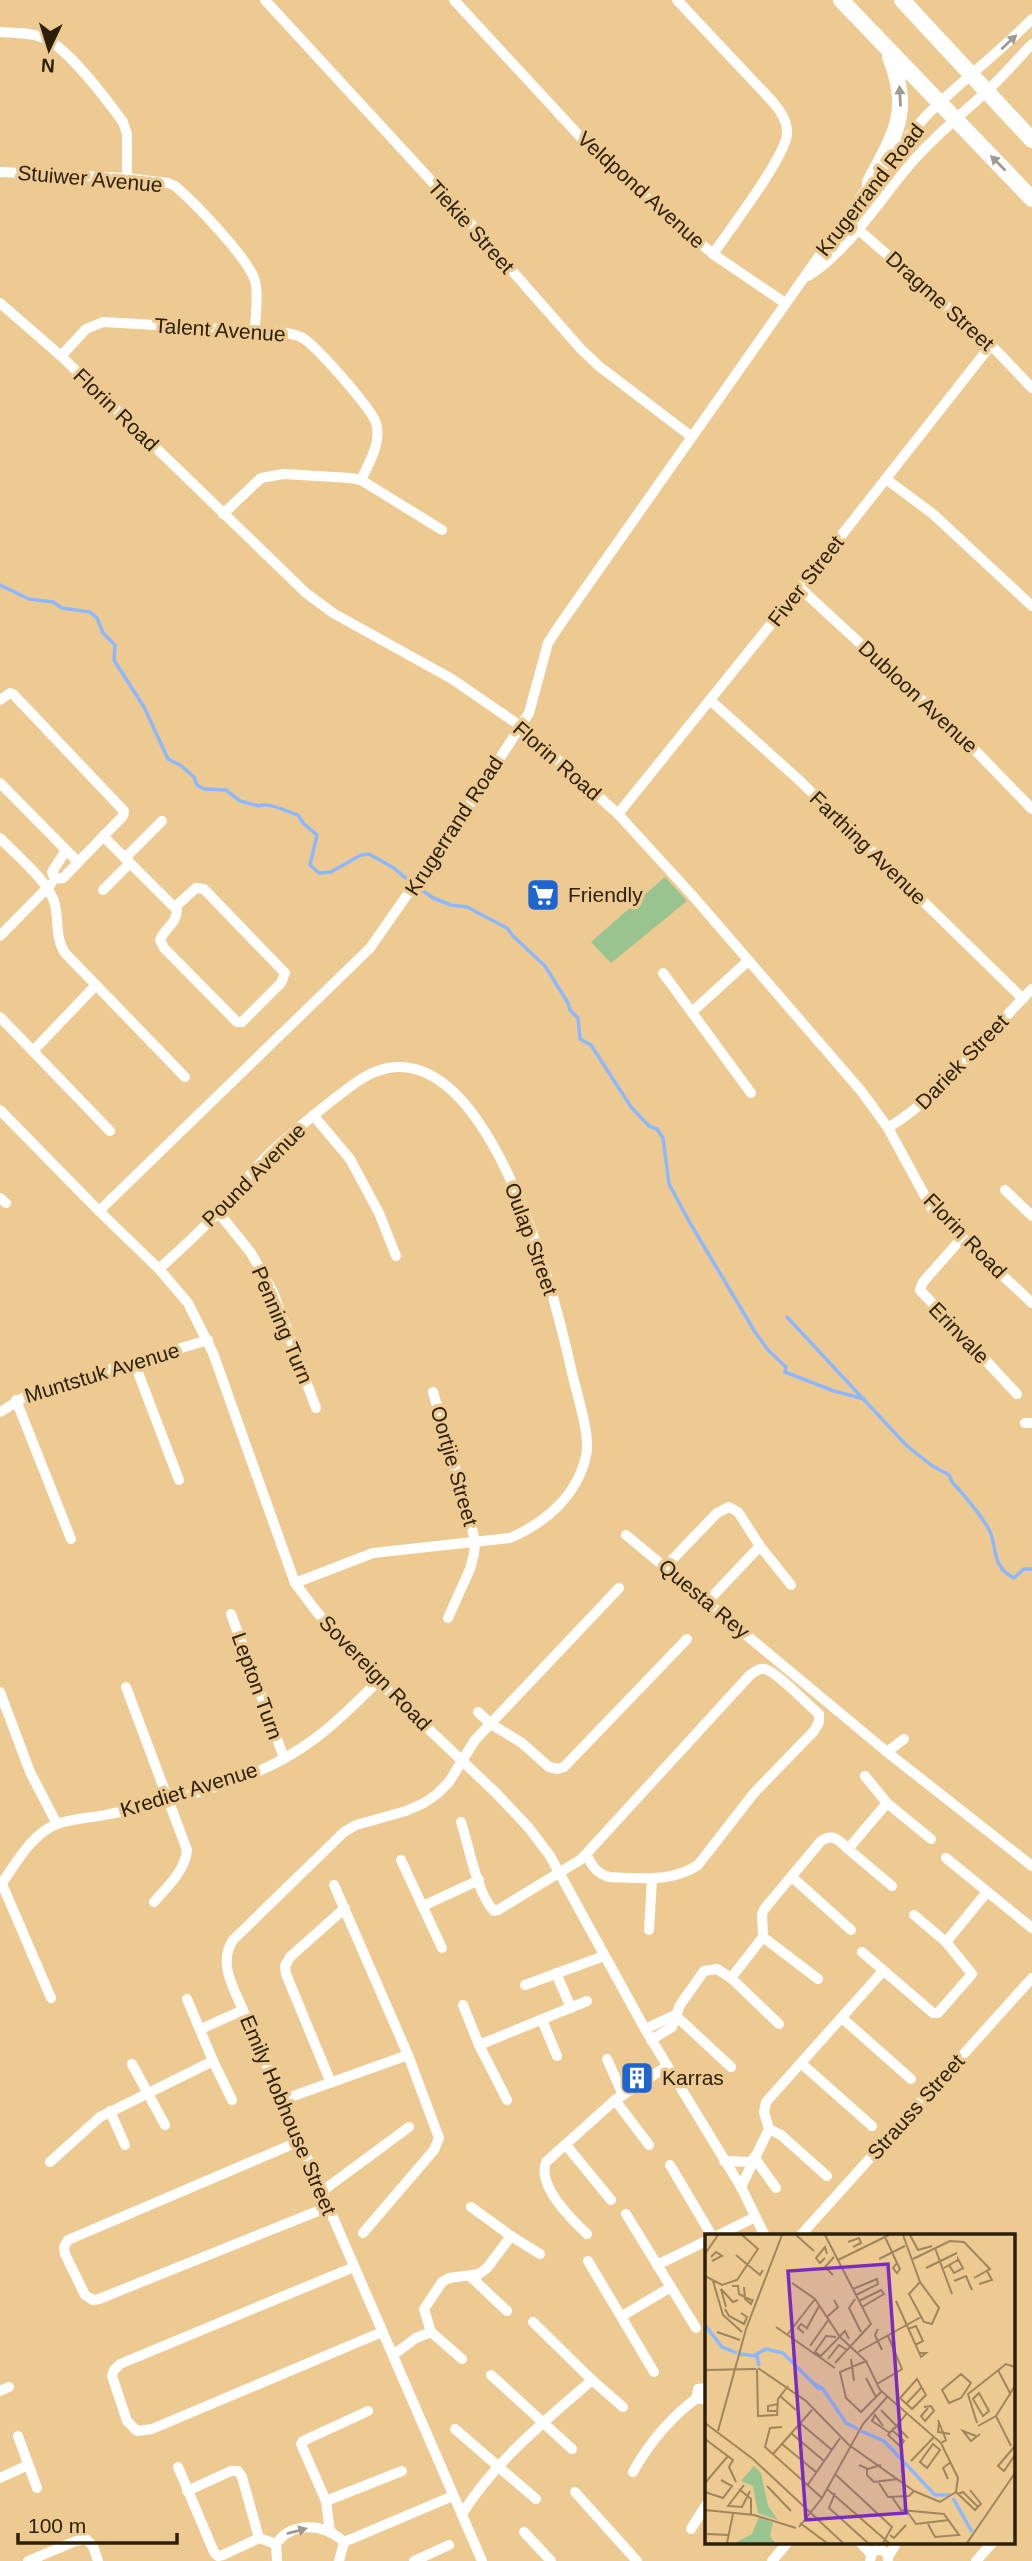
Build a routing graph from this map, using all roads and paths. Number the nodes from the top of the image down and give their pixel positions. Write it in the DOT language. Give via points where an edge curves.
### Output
graph roads {
  1 [pos="265,0"];
  2 [pos="454,0"];
  3 [pos="677,0"];
  4 [pos="841,0"];
  5 [pos="902,0"];
  6 [pos="1032,19"];
  7 [pos="0,33"];
  8 [pos="1032,44"];
  9 [pos="888,50"];
  10 [pos="971,74"];
  11 [pos="987,92"];
  12 [pos="940,104"];
  13 [pos="956,120"];
  14 [pos="1032,139"];
  15 [pos="0,172"];
  16 [pos="127,178"];
  17 [pos="870,183"];
  18 [pos="1032,199"];
  19 [pos="845,218"];
  20 [pos="859,228"];
  21 [pos="713,254"];
  22 [pos="803,279"];
  23 [pos="0,303"];
  24 [pos="785,303"];
  25 [pos="255,330"];
  26 [pos="991,345"];
  27 [pos="61,355"];
  28 [pos="1032,388"];
  29 [pos="692,436"];
  30 [pos="886,479"];
  31 [pos="361,480"];
  32 [pos="223,514"];
  33 [pos="442,530"];
  34 [pos="800,589"];
  35 [pos="1032,606"];
  36 [pos="0,699"];
  37 [pos="710,700"];
  38 [pos="520,725"];
  39 [pos="0,783"];
  40 [pos="1032,809"];
  41 [pos="618,814"];
  42 [pos="162,821"];
  43 [pos="103,835"];
  44 [pos="0,838"];
  45 [pos="66,850"];
  46 [pos="128,860"];
  47 [pos="78,862"];
  48 [pos="51,883"];
  49 [pos="103,890"];
  50 [pos="175,907"];
  51 [pos="0,936"];
  52 [pos="748,961"];
  53 [pos="663,973"];
  54 [pos="96,985"];
  55 [pos="1032,989"];
  56 [pos="1023,999"];
  57 [pos="692,1012"];
  58 [pos="0,1017"];
  59 [pos="33,1051"];
  60 [pos="389,1067"];
  61 [pos="185,1077"];
  62 [pos="751,1093"];
  63 [pos="0,1111"];
  64 [pos="313,1115"];
  65 [pos="888,1128"];
  66 [pos="110,1131"];
  67 [pos="1005,1190"];
  68 [pos="99,1211"];
  69 [pos="218,1212"];
  70 [pos="1032,1216"];
  71 [pos="962,1238"];
  72 [pos="396,1256"];
  73 [pos="159,1269"];
  74 [pos="1032,1303"];
  75 [pos="208,1340"];
  76 [pos="134,1362"];
  77 [pos="433,1392"];
  78 [pos="1017,1394"];
  79 [pos="16,1400"];
  80 [pos="316,1408"];
  81 [pos="0,1412"];
  82 [pos="179,1480"];
  83 [pos="626,1535"];
  84 [pos="71,1539"];
  85 [pos="475,1542"];
  86 [pos="760,1546"];
  87 [pos="665,1567"];
  88 [pos="295,1583"];
  89 [pos="790,1585"];
  90 [pos="619,1588"];
  91 [pos="707,1602"];
  92 [pos="231,1615"];
  93 [pos="448,1618"];
  94 [pos="687,1639"];
  95 [pos="378,1681"];
  96 [pos="126,1687"];
  97 [pos="0,1692"];
  98 [pos="478,1712"];
  99 [pos="491,1724"];
  100 [pos="904,1739"];
  101 [pos="887,1752"];
  102 [pos="284,1758"];
  103 [pos="462,1763"];
  104 [pos="865,1776"];
  105 [pos="168,1801"];
  106 [pos="887,1803"];
  107 [pos="461,1822"];
  108 [pos="57,1824"];
  109 [pos="931,1839"];
  110 [pos="848,1849"];
  111 [pos="586,1854"];
  112 [pos="946,1858"];
  113 [pos="401,1860"];
  114 [pos="1032,1867"];
  115 [pos="560,1874"];
  116 [pos="792,1877"];
  117 [pos="652,1878"];
  118 [pos="479,1880"];
  119 [pos="1,1885"];
  120 [pos="334,1885"];
  121 [pos="892,1886"];
  122 [pos="987,1892"];
  123 [pos="154,1902"];
  124 [pos="423,1906"];
  125 [pos="345,1908"];
  126 [pos="914,1915"];
  127 [pos="1032,1928"];
  128 [pos="649,1930"];
  129 [pos="850,1930"];
  130 [pos="763,1937"];
  131 [pos="946,1942"];
  132 [pos="442,1948"];
  133 [pos="862,1952"];
  134 [pos="604,1956"];
  135 [pos="883,1971"];
  136 [pos="556,1973"];
  137 [pos="730,1978"];
  138 [pos="1032,1978"];
  139 [pos="818,1979"];
  140 [pos="525,1985"];
  141 [pos="51,1998"];
  142 [pos="187,1999"];
  143 [pos="587,2001"];
  144 [pos="463,2005"];
  145 [pos="571,2008"];
  146 [pos="243,2010"];
  147 [pos="675,2015"];
  148 [pos="842,2018"];
  149 [pos="542,2020"];
  150 [pos="779,2024"];
  151 [pos="201,2029"];
  152 [pos="645,2029"];
  153 [pos="651,2040"];
  154 [pos="479,2045"];
  155 [pos="408,2054"];
  156 [pos="557,2056"];
  157 [pos="607,2059"];
  158 [pos="213,2061"];
  159 [pos="132,2064"];
  160 [pos="802,2064"];
  161 [pos="666,2067"];
  162 [pos="731,2067"];
  163 [pos="911,2079"];
  164 [pos="331,2083"];
  165 [pos="147,2092"];
  166 [pos="619,2097"];
  167 [pos="232,2100"];
  168 [pos="282,2100"];
  169 [pos="507,2101"];
  170 [pos="110,2111"];
  171 [pos="165,2126"];
  172 [pos="872,2126"];
  173 [pos="409,2127"];
  174 [pos="769,2129"];
  175 [pos="300,2141"];
  176 [pos="125,2145"];
  177 [pos="566,2145"];
  178 [pos="649,2145"];
  179 [pos="753,2159"];
  180 [pos="724,2161"];
  181 [pos="50,2162"];
  182 [pos="670,2165"];
  183 [pos="827,2176"];
  184 [pos="741,2188"];
  185 [pos="776,2188"];
  186 [pos="321,2192"];
  187 [pos="611,2200"];
  188 [pos="328,2207"];
  189 [pos="471,2207"];
  190 [pos="626,2214"];
  191 [pos="755,2217"];
  192 [pos="363,2233"];
  193 [pos="587,2234"];
  194 [pos="711,2234"];
  195 [pos="720,2234"];
  196 [pos="764,2234"];
  197 [pos="801,2234"];
  198 [pos="511,2236"];
  199 [pos="705,2241"];
  200 [pos="540,2254"];
  201 [pos="588,2261"];
  202 [pos="657,2264"];
  203 [pos="354,2267"];
  204 [pos="470,2276"];
  205 [pos="671,2287"];
  206 [pos="507,2311"];
  207 [pos="622,2316"];
  208 [pos="533,2322"];
  209 [pos="696,2328"];
  210 [pos="382,2332"];
  211 [pos="431,2332"];
  212 [pos="393,2355"];
  213 [pos="462,2359"];
  214 [pos="654,2372"];
  215 [pos="491,2375"];
  216 [pos="592,2380"];
  217 [pos="702,2398"];
  218 [pos="623,2406"];
  219 [pos="368,2412"];
  220 [pos="541,2422"];
  221 [pos="455,2429"];
  222 [pos="18,2436"];
  223 [pos="572,2449"];
  224 [pos="29,2465"];
  225 [pos="178,2467"];
  226 [pos="498,2468"];
  227 [pos="402,2471"];
  228 [pos="633,2472"];
  229 [pos="0,2478"];
  230 [pos="37,2488"];
  231 [pos="187,2491"];
  232 [pos="575,2493"];
  233 [pos="453,2496"];
  234 [pos="536,2499"];
  235 [pos="326,2501"];
  236 [pos="705,2507"];
  237 [pos="462,2514"];
  238 [pos="691,2529"];
  239 [pos="330,2532"];
  240 [pos="524,2532"];
  241 [pos="259,2538"];
  242 [pos="344,2542"];
  243 [pos="276,2544"];
  244 [pos="786,2544"];
  245 [pos="991,2544"];
  246 [pos="449,2545"];
  247 [pos="876,2551"];
  248 [pos="340,2558"];
  249 [pos="888,2559"];
  250 [pos="29,2561"];
  251 [pos="99,2561"];
  252 [pos="277,2561"];
  253 [pos="353,2561"];
  254 [pos="414,2561"];
  255 [pos="482,2561"];
  256 [pos="551,2561"];
  257 [pos="637,2561"];
  258 [pos="772,2561"];
  259 [pos="976,2561"];
  1 -- 29 [label="street, Tiekie Street" via="580,348"];
  2 -- 21 [label="street, Veldpond Avenue" via="598,156"];
  3 -- 21 [label="street" via="772,101 787,133 782,153"];
  4 -- 9 [label="main road"];
  5 -- 10 [label="main road"];
  10 -- 6 [label="street, Krugerrand Road, one-way"];
  7 -- 16 [label="street" via="46,38 71,60 122,122 127,134"];
  8 -- 11 [label="street, Krugerrand Road"];
  9 -- 12 [label="main road"];
  17 -- 9 [label="main road, one-way" via="900,117 899,78"];
  10 -- 11 [label="main road"];
  10 -- 12 [label="street, Krugerrand Road"];
  11 -- 13 [label="street, Krugerrand Road"];
  11 -- 14 [label="main road"];
  12 -- 13 [label="main road"];
  12 -- 17 [label="street, Krugerrand Road"];
  18 -- 13 [label="main road, one-way"];
  13 -- 20 [label="street, Krugerrand Road" via="914,160"];
  15 -- 16 [label="street, Stuiwer Avenue"];
  16 -- 25 [label="street, Stuiwer Avenue" via="175,186 237,253 256,284"];
  17 -- 19 [label="street, Krugerrand Road"];
  19 -- 20 [label="street, Dragme Street"];
  19 -- 22 [label="street, Krugerrand Road"];
  20 -- 22 [label="street, Krugerrand Road" via="827,262"];
  20 -- 26 [label="street, Dragme Street"];
  21 -- 24 [label="street, Veldpond Avenue"];
  22 -- 24 [label="street, Krugerrand Road"];
  23 -- 27 [label="street, Florin Road"];
  24 -- 29 [label="street, Krugerrand Road"];
  25 -- 27 [label="street, Talent Avenue" via="103,322 86,329"];
  25 -- 31 [label="street, Talent Avenue" via="292,334 310,343 370,412 376,421 376,446"];
  26 -- 28 [label="street, Dragme Street"];
  26 -- 30 [label="street, Fiver Street"];
  27 -- 32 [label="street, Florin Road"];
  29 -- 38 [label="street, Krugerrand Road" via="554,634 529,713"];
  30 -- 34 [label="street, Fiver Street"];
  30 -- 35 [label="street" via="933,514"];
  31 -- 32 [label="street" via="283,474 261,478"];
  31 -- 33 [label="street"];
  32 -- 38 [label="street, Florin Road" via="333,613 452,679"];
  34 -- 37 [label="street, Fiver Street"];
  34 -- 40 [label="street, Dubloon Avenue" via="968,743"];
  36 -- 43 [label="street" via="13,694 122,807 123,816"];
  37 -- 41 [label="street, Fiver Street"];
  37 -- 56 [label="street, Farthing Avenue" via="799,780"];
  38 -- 41 [label="street, Florin Road"];
  38 -- 68 [label="street, Krugerrand Road" via="370,948"];
  39 -- 45 [label="street"];
  41 -- 52 [label="street, Florin Road"];
  42 -- 46 [label="street"];
  43 -- 46 [label="street"];
  43 -- 47 [label="street"];
  44 -- 48 [label="street"];
  45 -- 47 [label="street"];
  45 -- 48 [label="street" via="52,872"];
  46 -- 49 [label="street"];
  46 -- 50 [label="street"];
  47 -- 48 [label="street"];
  48 -- 51 [label="street"];
  48 -- 54 [label="street" via="60,946"];
  50 -- 50 [label="street" via="177,915 160,940 164,948 242,1023 285,973 204,889 195,888"];
  52 -- 57 [label="street"];
  52 -- 65 [label="street, Florin Road"];
  53 -- 57 [label="street"];
  54 -- 59 [label="street"];
  54 -- 61 [label="street"];
  55 -- 56 [label="street, Dariek Street"];
  56 -- 65 [label="street, Dariek Street" via="935,1095"];
  57 -- 62 [label="street"];
  58 -- 59 [label="street"];
  59 -- 66 [label="street"];
  60 -- 64 [label="street, Pound Avenue" via="363,1077"];
  60 -- 85 [label="street, Oulap Street" via="438,1078 496,1148 531,1226 560,1319 585,1433 587,1453 582,1469 569,1494 550,1515 510,1538"];
  63 -- 68 [label="street, Sovereign Road"];
  64 -- 69 [label="street, Pound Avenue" via="266,1157"];
  64 -- 72 [label="street" via="350,1159"];
  65 -- 71 [label="street, Florin Road" via="924,1198"];
  67 -- 70 [label="street"];
  68 -- 73 [label="street, Sovereign Road"];
  69 -- 73 [label="street, Pound Avenue"];
  69 -- 80 [label="street, Penning Turn" via="268,1282"];
  71 -- 74 [label="street, Florin Road"];
  71 -- 78 [label="street, Erinvale" via="920,1290"];
  73 -- 75 [label="street, Sovereign Road" via="188,1303"];
  75 -- 76 [label="street, Muntstuk Avenue"];
  75 -- 88 [label="street, Sovereign Road"];
  76 -- 79 [label="street, Muntstuk Avenue"];
  76 -- 82 [label="street"];
  77 -- 85 [label="street, Oortjie Street"];
  79 -- 81 [label="street, Muntstuk Avenue"];
  79 -- 84 [label="street"];
  83 -- 87 [label="street, Questa Rey"];
  85 -- 88 [label="street" via="373,1553"];
  85 -- 93 [label="street, Oortjie Street" via="470,1569"];
  86 -- 87 [label="street" via="738,1512 729,1507 717,1513"];
  86 -- 89 [label="street"];
  86 -- 91 [label="street"];
  87 -- 91 [label="street, Questa Rey"];
  88 -- 95 [label="street, Sovereign Road"];
  90 -- 99 [label="street, Emily Hobhouse Street"];
  91 -- 101 [label="street, Questa Rey"];
  92 -- 102 [label="street, Lepton Turn"];
  94 -- 99 [label="street" via="564,1767 550,1767 522,1742"];
  95 -- 102 [label="street, Krediet Avenue" via="317,1739"];
  95 -- 103 [label="street, Sovereign Road"];
  96 -- 105 [label="street"];
  97 -- 108 [label="street" via="30,1772"];
  98 -- 99 [label="street"];
  99 -- 103 [label="street, Emily Hobhouse Street"];
  100 -- 101 [label="street"];
  101 -- 114 [label="street"];
  102 -- 105 [label="street, Krediet Avenue" via="240,1779"];
  103 -- 115 [label="street, Sovereign Road" via="529,1828"];
  103 -- 146 [label="street, Emily Hobhouse Street" via="449,1782 424,1803 344,1832 233,1940 225,1959"];
  104 -- 106 [label="street"];
  105 -- 108 [label="street, Krediet Avenue"];
  105 -- 123 [label="street" via="187,1850 186,1860"];
  106 -- 109 [label="street"];
  106 -- 110 [label="street"];
  107 -- 118 [label="street"];
  108 -- 119 [label="street, Krediet Avenue" via="23,1853"];
  110 -- 116 [label="street" via="828,1837"];
  110 -- 121 [label="street"];
  111 -- 115 [label="street"];
  111 -- 117 [label="street" via="601,1874"];
  111 -- 117 [label="street" via="750,1675 766,1670 819,1714 820,1722 754,1793 698,1865 670,1878"];
  112 -- 122 [label="street"];
  113 -- 124 [label="street"];
  115 -- 118 [label="street" via="494,1911"];
  115 -- 134 [label="street, Sovereign Road"];
  116 -- 129 [label="street"];
  116 -- 130 [label="street" via="762,1914"];
  117 -- 128 [label="street"];
  118 -- 124 [label="street"];
  119 -- 141 [label="street"];
  120 -- 125 [label="street"];
  122 -- 127 [label="street"];
  122 -- 131 [label="street"];
  124 -- 132 [label="street"];
  125 -- 155 [label="street"];
  125 -- 164 [label="street" via="285,1966"];
  126 -- 131 [label="street"];
  130 -- 137 [label="street"];
  130 -- 139 [label="street"];
  131 -- 135 [label="street" via="972,1974 938,2013"];
  133 -- 135 [label="street"];
  134 -- 136 [label="street"];
  134 -- 152 [label="street, Sovereign Road"];
  135 -- 148 [label="street"];
  136 -- 140 [label="street"];
  136 -- 145 [label="street"];
  137 -- 147 [label="street" via="717,1969 704,1972"];
  137 -- 150 [label="street"];
  138 -- 197 [label="street, Strauss Street"];
  142 -- 151 [label="street"];
  143 -- 145 [label="street"];
  144 -- 154 [label="street"];
  145 -- 149 [label="street"];
  146 -- 151 [label="street"];
  146 -- 168 [label="street, Emily Hobhouse Street"];
  147 -- 152 [label="street"];
  147 -- 153 [label="street" via="672,2027"];
  147 -- 162 [label="street"];
  148 -- 160 [label="street"];
  148 -- 163 [label="street"];
  149 -- 154 [label="street"];
  149 -- 156 [label="street"];
  151 -- 158 [label="street"];
  152 -- 153 [label="street, Sovereign Road"];
  153 -- 161 [label="street, Sovereign Road"];
  154 -- 169 [label="street"];
  155 -- 164 [label="street"];
  155 -- 192 [label="street" via="438,2144"];
  157 -- 166 [label="street"];
  158 -- 165 [label="street"];
  158 -- 167 [label="street"];
  159 -- 165 [label="street"];
  160 -- 172 [label="street"];
  160 -- 174 [label="street" via="766,2102"];
  161 -- 166 [label="street"];
  161 -- 180 [label="street, Sovereign Road"];
  164 -- 168 [label="street"];
  165 -- 170 [label="street"];
  165 -- 171 [label="street"];
  166 -- 177 [label="street"];
  166 -- 178 [label="street"];
  168 -- 175 [label="street, Emily Hobhouse Street"];
  170 -- 176 [label="street"];
  170 -- 181 [label="street"];
  173 -- 186 [label="street"];
  174 -- 179 [label="street"];
  174 -- 183 [label="street"];
  175 -- 186 [label="street, Emily Hobhouse Street"];
  175 -- 188 [label="street" via="68,2240 65,2254 85,2295 99,2299"];
  177 -- 187 [label="street"];
  177 -- 193 [label="street" via="546,2162 544,2176 558,2203"];
  179 -- 180 [label="street"];
  179 -- 184 [label="street"];
  179 -- 185 [label="street"];
  180 -- 184 [label="street, Sovereign Road"];
  182 -- 194 [label="street"];
  184 -- 191 [label="street, Sovereign Road"];
  186 -- 188 [label="street, Emily Hobhouse Street"];
  188 -- 203 [label="street, Emily Hobhouse Street"];
  189 -- 198 [label="street"];
  190 -- 202 [label="street"];
  191 -- 195 [label="street"];
  191 -- 196 [label="street, Sovereign Road"];
  198 -- 200 [label="street"];
  198 -- 204 [label="street" via="487,2268"];
  199 -- 202 [label="street"];
  201 -- 207 [label="street"];
  202 -- 205 [label="street"];
  203 -- 210 [label="street, Emily Hobhouse Street"];
  203 -- 210 [label="street" via="120,2364 112,2376 127,2421 136,2431 152,2429"];
  204 -- 206 [label="street"];
  204 -- 211 [label="street" via="442,2282 425,2305"];
  205 -- 207 [label="street"];
  205 -- 209 [label="street"];
  207 -- 214 [label="street"];
  208 -- 216 [label="street"];
  210 -- 212 [label="street, Emily Hobhouse Street"];
  211 -- 212 [label="street"];
  211 -- 213 [label="street"];
  212 -- 233 [label="street, Emily Hobhouse Street"];
  215 -- 220 [label="street"];
  216 -- 218 [label="street"];
  216 -- 220 [label="street"];
  217 -- 228 [label="street" via="677,2413 657,2434"];
  219 -- 235 [label="street" via="303,2441"];
  220 -- 223 [label="street"];
  220 -- 226 [label="street"];
  221 -- 226 [label="street"];
  222 -- 224 [label="street"];
  224 -- 229 [label="street"];
  224 -- 230 [label="street"];
  225 -- 231 [label="street"];
  226 -- 234 [label="street"];
  226 -- 237 [label="street"];
  227 -- 235 [label="street"];
  231 -- 241 [label="street" via="218,2556"];
  231 -- 241 [label="street" via="238,2471"];
  232 -- 257 [label="street"];
  233 -- 237 [label="street, Emily Hobhouse Street"];
  233 -- 242 [label="street"];
  235 -- 239 [label="street"];
  236 -- 238 [label="street"];
  237 -- 255 [label="street, Emily Hobhouse Street"];
  239 -- 242 [label="street"];
  243 -- 239 [label="street, one-way" via="282,2536 303,2527"];
  240 -- 256 [label="street"];
  241 -- 243 [label="street"];
  242 -- 248 [label="street"];
  243 -- 252 [label="street"];
  244 -- 258 [label="street"];
  245 -- 259 [label="street"];
  246 -- 254 [label="street"];
  247 -- 249 [label="street" via="886,2551"];
  248 -- 253 [label="street"];
  250 -- 251 [label="street" via="86,2539"];
}
